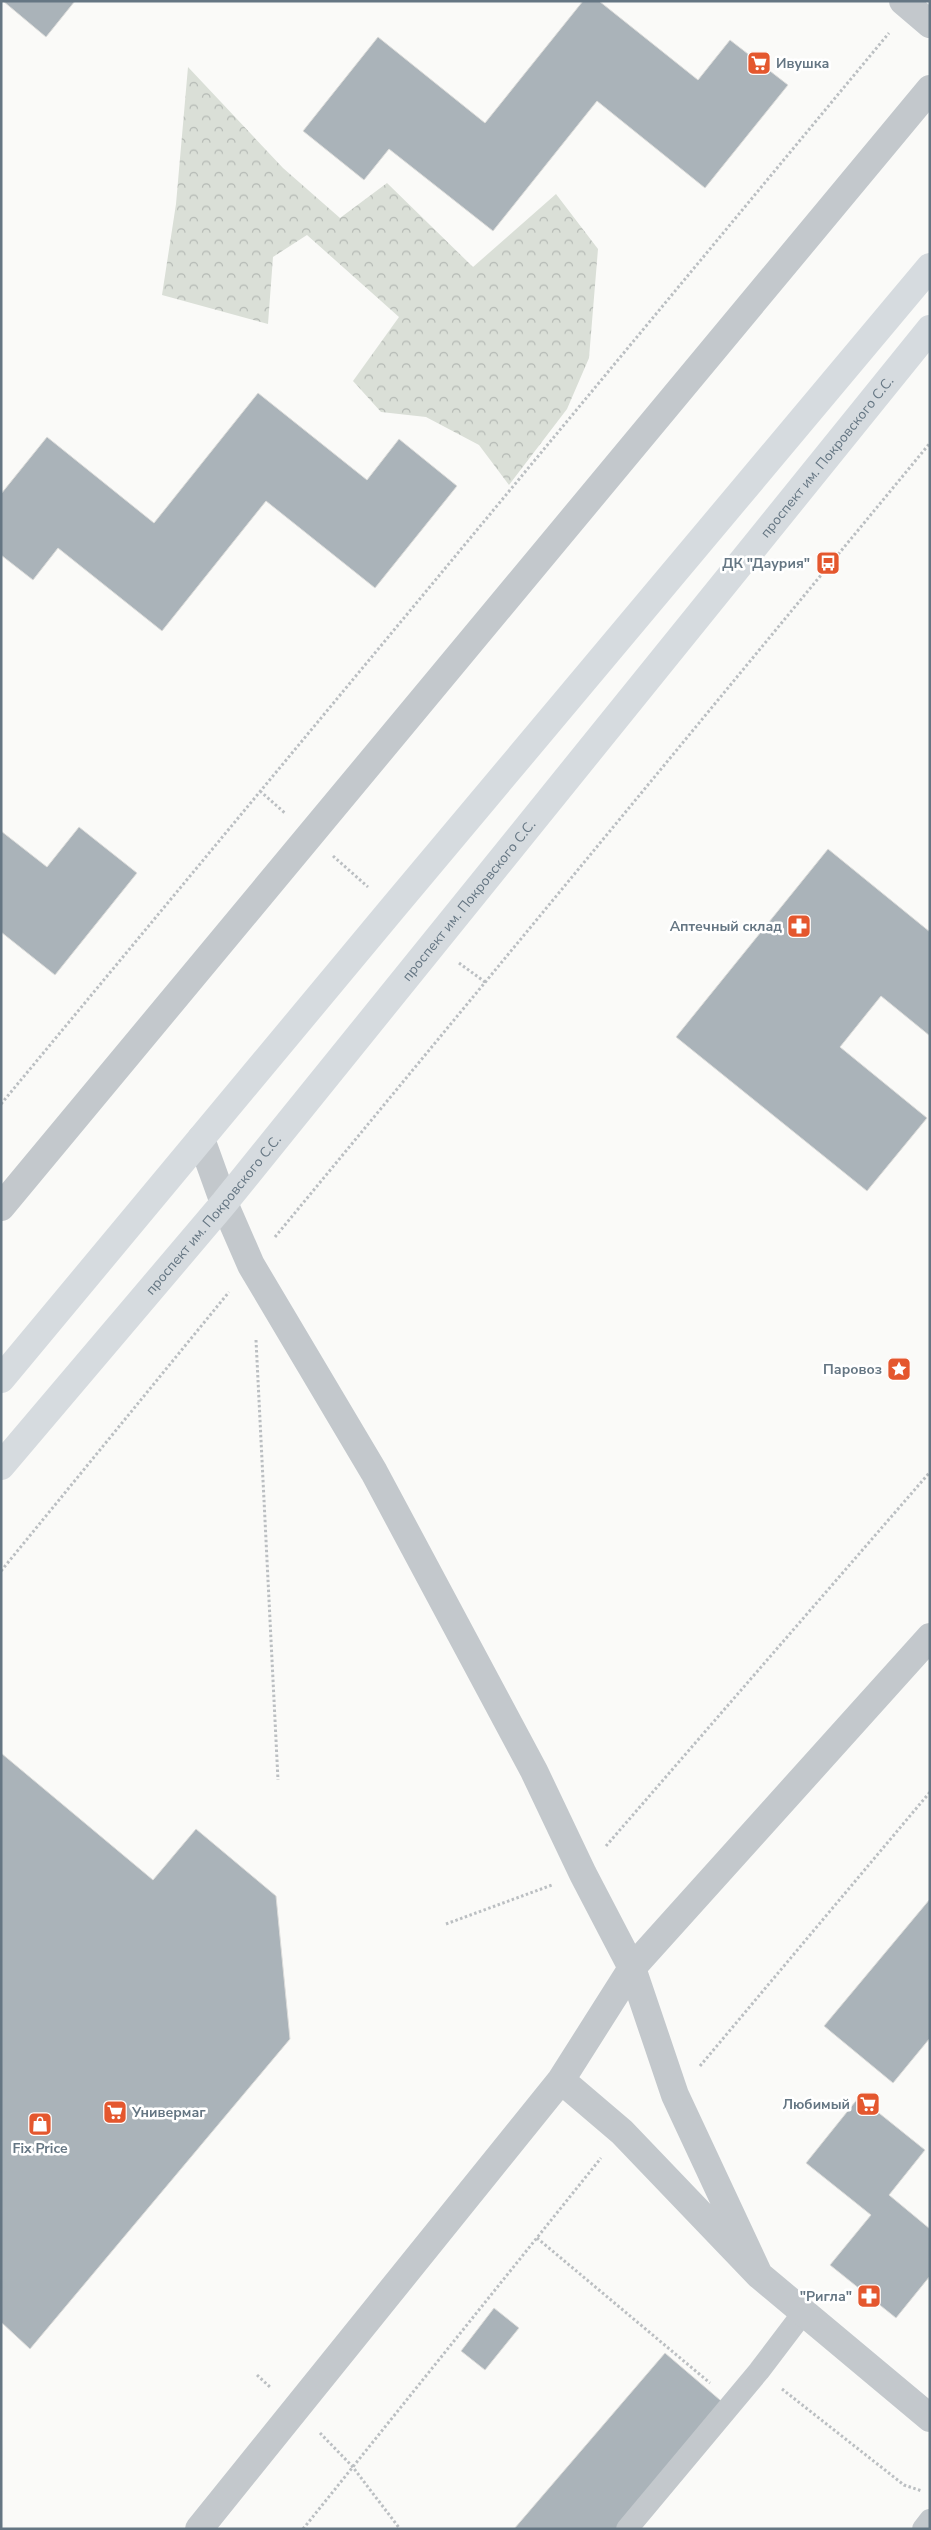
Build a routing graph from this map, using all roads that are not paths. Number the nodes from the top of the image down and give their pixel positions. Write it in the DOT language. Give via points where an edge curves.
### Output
graph roads {
  1 [pos="930,89"];
  2 [pos="930,267"];
  3 [pos="930,330"];
  4 [pos="201,1139"];
  5 [pos="224,1203"];
  6 [pos="1,1207"];
  7 [pos="1,1380"];
  8 [pos="1,1466"];
  9 [pos="930,1637"];
  10 [pos="632,1968"];
  11 [pos="561,2080"];
  12 [pos="759,2275"];
  13 [pos="803,2313"];
  14 [pos="930,2418"];
  15 [pos="930,2520"];
  16 [pos="198,2529"];
  17 [pos="626,2529"];
  18 [pos="923,2529"];
  1 -- 6 [label="street"];
  2 -- 4 [label="main road"];
  3 -- 5 [label="main road, проспект им. Покровского С.С."];
  4 -- 5 [label="street"];
  4 -- 7 [label="main road"];
  5 -- 8 [label="main road, проспект им. Покровского С.С."];
  5 -- 10 [label="street" via="251,1265 374,1472 534,1771 582,1874"];
  9 -- 10 [label="street"];
  10 -- 11 [label="street"];
  10 -- 12 [label="street" via="675,2095"];
  11 -- 12 [label="street" via="622,2132"];
  11 -- 16 [label="street"];
  12 -- 13 [label="street"];
  13 -- 14 [label="street"];
  13 -- 17 [label="lane" via="759,2371"];
  15 -- 18 [label="lane"];
}
